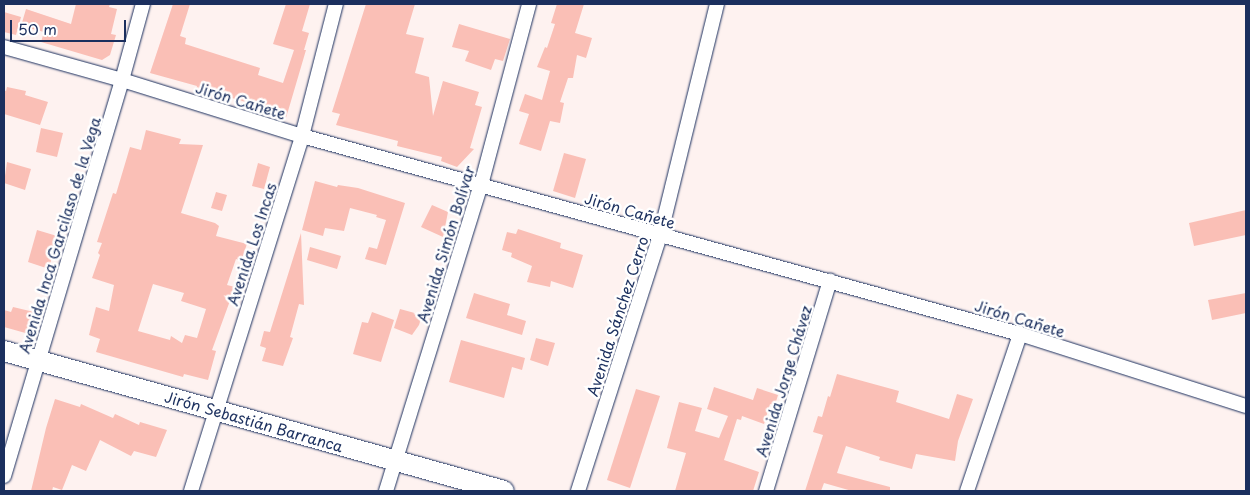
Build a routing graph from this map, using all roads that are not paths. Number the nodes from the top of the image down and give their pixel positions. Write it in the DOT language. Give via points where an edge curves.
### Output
graph roads {
  1 [pos="143,4"];
  2 [pos="336,4"];
  3 [pos="529,4"];
  4 [pos="717,4"];
  5 [pos="4,47"];
  6 [pos="122,80"];
  7 [pos="302,136"];
  8 [pos="481,185"];
  9 [pos="660,236"];
  10 [pos="830,281"];
  11 [pos="1020,334"];
  12 [pos="4,351"];
  13 [pos="38,361"];
  14 [pos="1246,406"];
  15 [pos="216,411"];
  16 [pos="395,461"];
  17 [pos="4,476"];
  18 [pos="191,491"];
  19 [pos="386,491"];
  20 [pos="504,491"];
  21 [pos="578,491"];
  22 [pos="766,491"];
  23 [pos="967,491"];
  1 -- 6 [label="street, Avenida Inca Garcilaso de la Vega"];
  2 -- 7 [label="street, Avenida Los Incas"];
  3 -- 8 [label="street, Avenida Simón Bolívar"];
  4 -- 9 [label="street, Avenida Sánchez Cerro"];
  5 -- 6 [label="street, Jirón Cañete"];
  6 -- 7 [label="street, Jirón Cañete"];
  6 -- 13 [label="street, Avenida Inca Garcilaso de la Vega"];
  7 -- 8 [label="street, Jirón Cañete"];
  7 -- 15 [label="street, Avenida Los Incas"];
  8 -- 9 [label="street, Jirón Cañete"];
  8 -- 16 [label="street, Avenida Simón Bolívar"];
  9 -- 10 [label="street, Jirón Cañete"];
  9 -- 21 [label="street, Avenida Sánchez Cerro"];
  10 -- 11 [label="street, Jirón Cañete"];
  10 -- 22 [label="street, Avenida Jorge Chávez"];
  11 -- 14 [label="street, Jirón Cañete"];
  11 -- 23 [label="street"];
  12 -- 13 [label="street, Jirón Sebastián Barranca"];
  13 -- 15 [label="street, Jirón Sebastián Barranca"];
  13 -- 17 [label="street, Avenida Inca Garcilaso de la Vega"];
  15 -- 16 [label="street, Jirón Sebastián Barranca"];
  15 -- 18 [label="street, Avenida Los Incas"];
  16 -- 19 [label="street, Avenida Simón Bolívar"];
  16 -- 20 [label="street, Jirón Sebastián Barranca"];
}
